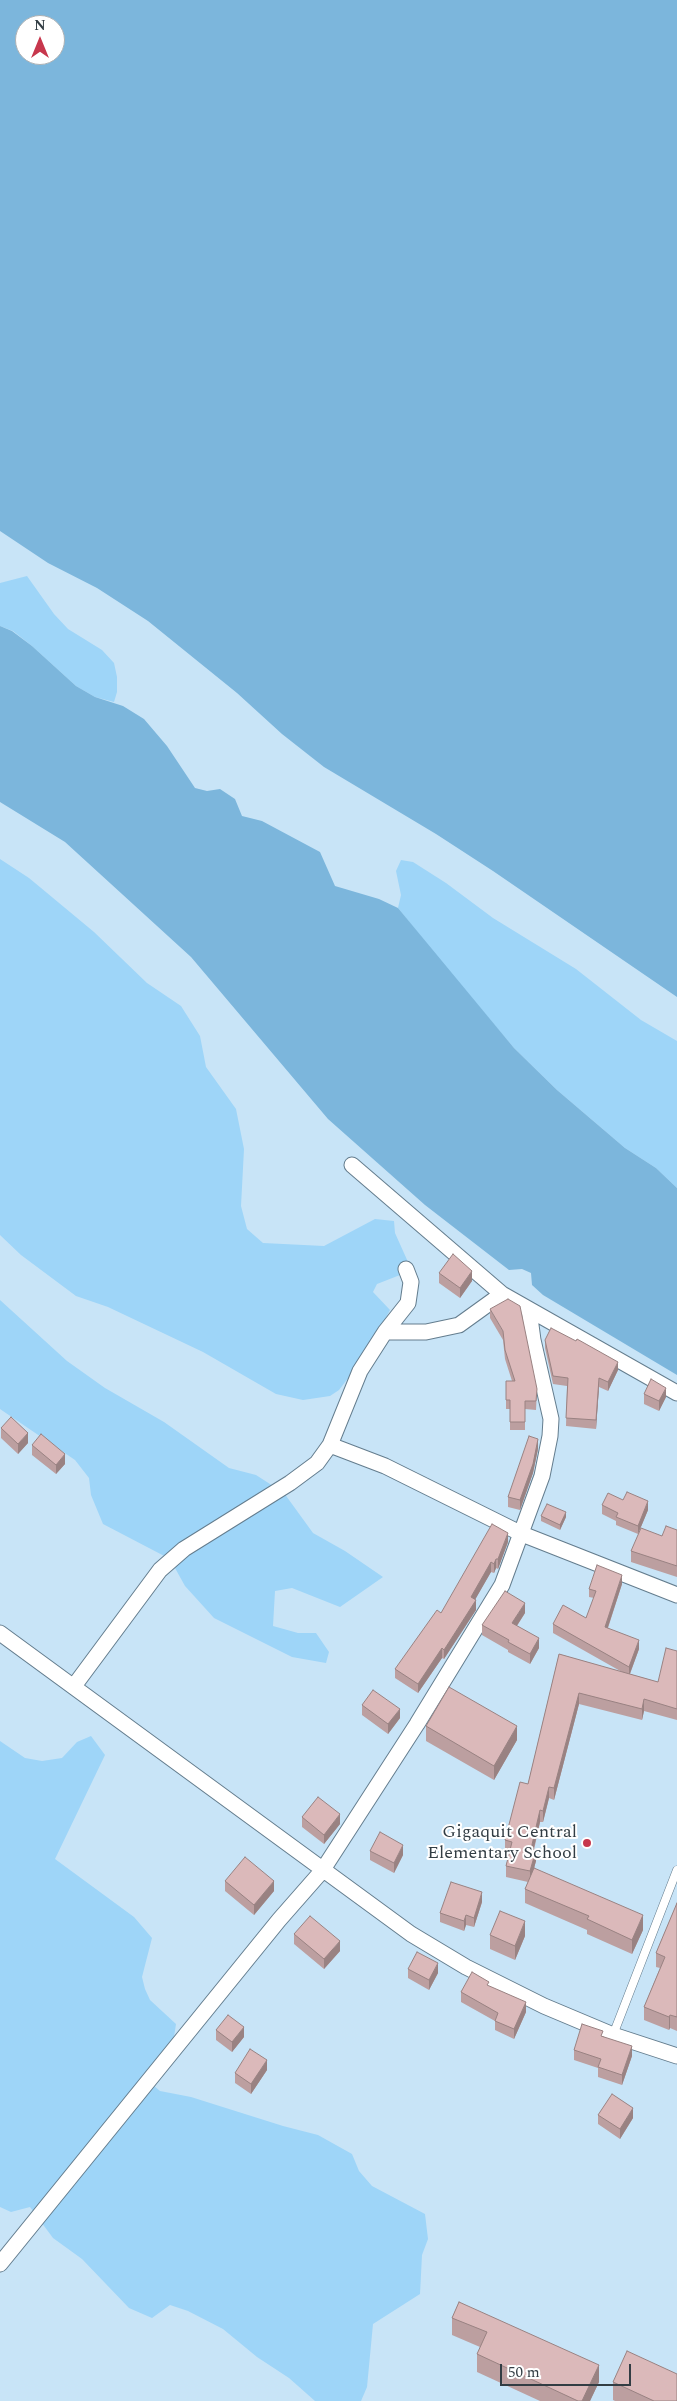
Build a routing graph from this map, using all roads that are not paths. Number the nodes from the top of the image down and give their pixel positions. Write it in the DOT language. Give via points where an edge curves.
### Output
graph roads {
  1 [pos="352,1165"];
  2 [pos="406,1269"];
  3 [pos="502,1294"];
  4 [pos="529,1310"];
  5 [pos="385,1332"];
  6 [pos="675,1392"];
  7 [pos="330,1445"];
  8 [pos="522,1534"];
  9 [pos="677,1595"];
  10 [pos="0,1632"];
  11 [pos="74,1686"];
  12 [pos="677,1870"];
  13 [pos="322,1871"];
  14 [pos="645,1924"];
  15 [pos="654,1928"];
  16 [pos="613,2035"];
  17 [pos="677,2056"];
  18 [pos="0,2264"];
  1 -- 3 [label="street"];
  2 -- 5 [label="street" via="411,1282 408,1304"];
  3 -- 4 [label="street"];
  3 -- 5 [label="street" via="459,1325 426,1332"];
  4 -- 6 [label="street"];
  4 -- 8 [label="street" via="551,1419 542,1476"];
  5 -- 7 [label="street" via="360,1371"];
  7 -- 8 [label="street" via="385,1466"];
  7 -- 11 [label="street" via="317,1463 290,1483 184,1549 160,1570"];
  8 -- 9 [label="street"];
  8 -- 13 [label="street" via="502,1585 418,1724"];
  10 -- 11 [label="street"];
  11 -- 13 [label="street"];
  12 -- 15 [label="lane"];
  13 -- 16 [label="street" via="410,1934 466,1967 544,2006"];
  13 -- 18 [label="street"];
  14 -- 15 [label="lane"];
  15 -- 16 [label="lane"];
  16 -- 17 [label="street"];
}
